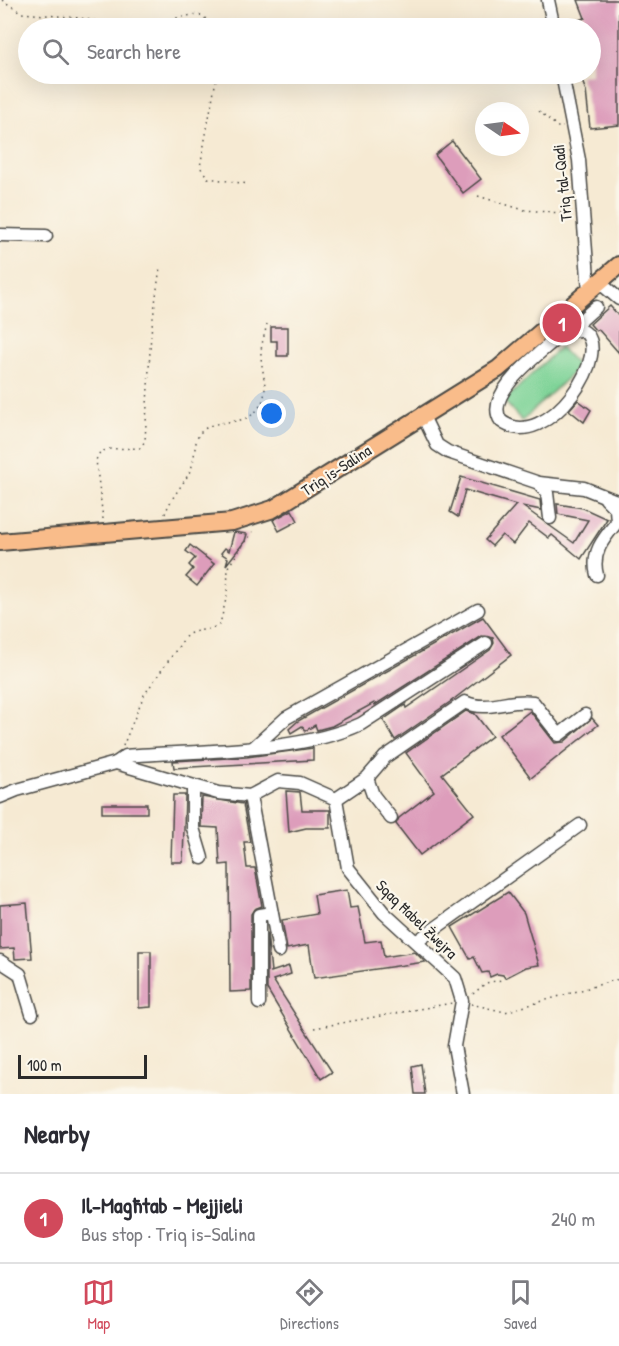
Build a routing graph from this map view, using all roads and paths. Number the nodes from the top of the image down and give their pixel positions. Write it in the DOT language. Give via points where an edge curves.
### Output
graph roads {
  1 [pos="2,0"];
  2 [pos="548,0"];
  3 [pos="80,18"];
  4 [pos="180,18"];
  5 [pos="205,18"];
  6 [pos="552,18"];
  7 [pos="215,84"];
  8 [pos="564,84"];
  9 [pos="539,111"];
  10 [pos="572,125"];
  11 [pos="248,184"];
  12 [pos="478,196"];
  13 [pos="582,213"];
  14 [pos="0,235"];
  15 [pos="46,237"];
  16 [pos="619,265"];
  17 [pos="160,267"];
  18 [pos="594,297"];
  19 [pos="619,299"];
  20 [pos="267,324"];
  21 [pos="569,331"];
  22 [pos="422,414"];
  23 [pos="539,483"];
  24 [pos="603,496"];
  25 [pos="619,502"];
  26 [pos="255,516"];
  27 [pos="550,518"];
  28 [pos="165,526"];
  29 [pos="104,532"];
  30 [pos="0,542"];
  31 [pos="597,575"];
  32 [pos="478,610"];
  33 [pos="486,643"];
  34 [pos="585,715"];
  35 [pos="253,748"];
  36 [pos="116,763"];
  37 [pos="367,778"];
  38 [pos="193,788"];
  39 [pos="250,796"];
  40 [pos="0,797"];
  41 [pos="336,799"];
  42 [pos="392,818"];
  43 [pos="580,825"];
  44 [pos="202,858"];
  45 [pos="272,913"];
  46 [pos="416,942"];
  47 [pos="279,951"];
  48 [pos="0,961"];
  49 [pos="619,979"];
  50 [pos="501,980"];
  51 [pos="462,1001"];
  52 [pos="259,1003"];
  53 [pos="32,1014"];
  54 [pos="314,1028"];
  55 [pos="463,1094"];
  1 -- 3 [label="path" via="15,10 33,15"];
  2 -- 6 [label="street"];
  4 -- 5 [label="path" via="198,14"];
  7 -- 11 [label="path" via="200,167 208,178"];
  8 -- 10 [label="street, Triq tal-Qadi"];
  9 -- 10 [label="path" via="559,128"];
  10 -- 13 [label="street, Triq tal-Qadi" via="579,160"];
  12 -- 13 [label="path" via="524,210"];
  13 -- 18 [label="street, Triq tal-Qadi"];
  14 -- 15 [label="street"];
  16 -- 18 [label="main road, Triq is-Salina"];
  17 -- 29 [label="path" via="151,333 145,441 140,448 100,452 96,460"];
  18 -- 19 [label="street"];
  18 -- 21 [label="street"];
  18 -- 22 [label="main road, Triq is-Salina" via="498,369"];
  20 -- 28 [label="path" via="261,353 265,386 260,406 240,422 216,424 203,430 197,438 192,468 170,500"];
  21 -- 21 [label="street" via="560,335 502,391 497,410 506,424 524,429 545,422 586,376 594,358 592,340 585,332"];
  22 -- 23 [label="street" via="437,445 448,452"];
  22 -- 26 [label="main road, Triq is-Salina" via="290,500"];
  23 -- 24 [label="street" via="584,488"];
  23 -- 27 [label="street" via="547,493"];
  24 -- 25 [label="street"];
  24 -- 31 [label="street" via="616,509 617,522 599,545 594,563"];
  26 -- 28 [label="main road, Triq is-Salina" via="232,522"];
  26 -- 36 [label="path" via="254,532 228,567 220,624 186,636 144,695"];
  28 -- 29 [label="main road, Triq is-Salina"];
  29 -- 30 [label="main road, Triq is-Salina"];
  32 -- 35 [label="street" via="286,718"];
  33 -- 35 [label="street" via="346,731"];
  34 -- 37 [label="street" via="559,735 533,702 523,700 480,708 465,702 385,757"];
  35 -- 36 [label="street" via="126,756"];
  36 -- 38 [label="street" via="177,779"];
  36 -- 40 [label="street"];
  37 -- 41 [label="street"];
  37 -- 42 [label="street" via="373,795"];
  38 -- 39 [label="street"];
  38 -- 44 [label="street" via="193,828"];
  39 -- 41 [label="street" via="278,781 300,783"];
  39 -- 45 [label="street"];
  41 -- 46 [label="street, Sqaq Ħabel Żwejra" via="348,868 370,897"];
  43 -- 46 [label="street"];
  45 -- 47 [label="street"];
  45 -- 52 [label="street" via="259,915"];
  46 -- 51 [label="street, Sqaq Ħabel Żwejra" via="455,978"];
  48 -- 53 [label="street" via="20,974"];
  49 -- 51 [label="path" via="505,1012"];
  50 -- 51 [label="path" via="486,983"];
  51 -- 54 [label="path"];
  51 -- 55 [label="street" via="454,1046"];
}
